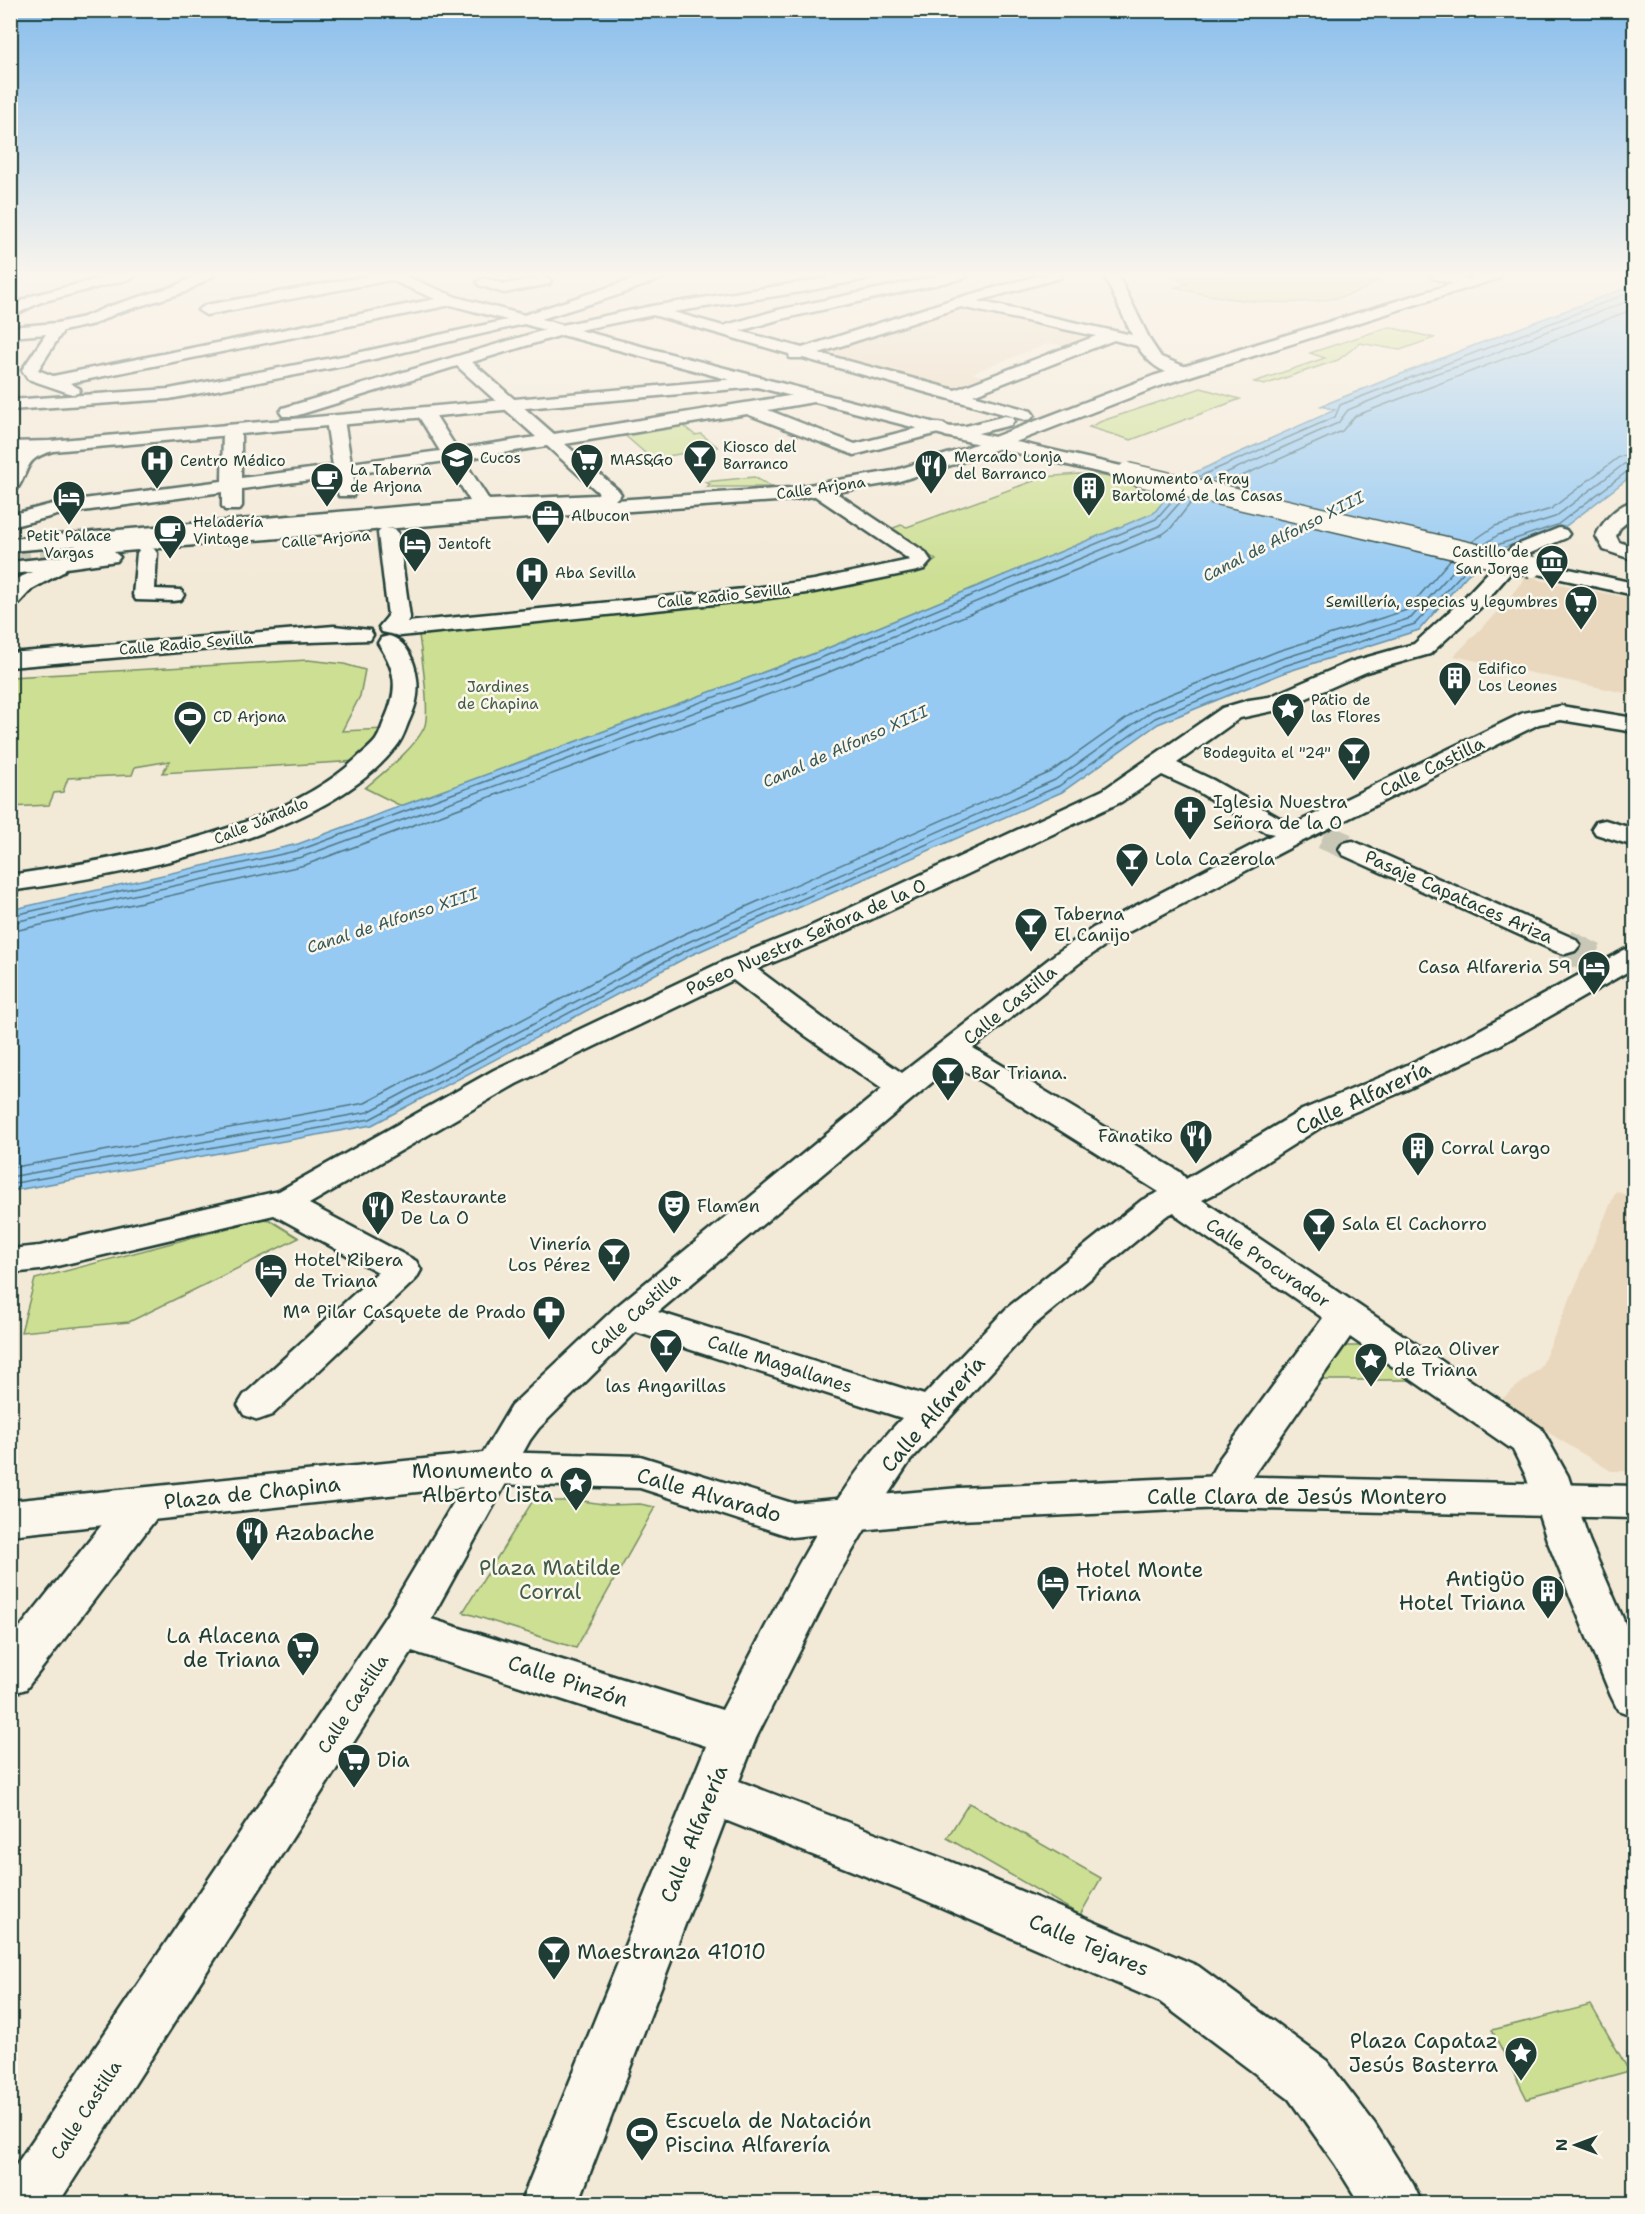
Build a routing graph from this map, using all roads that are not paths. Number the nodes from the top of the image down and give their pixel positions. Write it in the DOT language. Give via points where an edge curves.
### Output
graph roads {
  1 [pos="23,378"];
  2 [pos="45,378"];
  3 [pos="64,378"];
  4 [pos="253,378"];
  5 [pos="261,378"];
  6 [pos="397,378"];
  7 [pos="481,378"];
  8 [pos="700,378"];
  9 [pos="778,378"];
  10 [pos="893,378"];
  11 [pos="1001,378"];
  12 [pos="1169,378"];
  13 [pos="15,381"];
  14 [pos="54,381"];
  15 [pos="958,395"];
  16 [pos="813,397"];
  17 [pos="98,400"];
  18 [pos="510,404"];
  19 [pos="10,405"];
  20 [pos="284,409"];
  21 [pos="750,409"];
  22 [pos="1080,409"];
  23 [pos="425,412"];
  24 [pos="1025,415"];
  25 [pos="335,420"];
  26 [pos="232,429"];
  27 [pos="944,430"];
  28 [pos="551,441"];
  29 [pos="997,443"];
  30 [pos="50,446"];
  31 [pos="10,447"];
  32 [pos="452,455"];
  33 [pos="343,470"];
  34 [pos="10,484"];
  35 [pos="232,485"];
  36 [pos="819,490"];
  37 [pos="606,503"];
  38 [pos="640,504"];
  39 [pos="483,506"];
  40 [pos="1635,507"];
  41 [pos="348,516"];
  42 [pos="10,521"];
  43 [pos="232,526"];
  44 [pos="388,533"];
  45 [pos="1559,534"];
  46 [pos="10,546"];
  47 [pos="1630,553"];
  48 [pos="77,554"];
  49 [pos="147,554"];
  50 [pos="50,563"];
  51 [pos="14,580"];
  52 [pos="1635,589"];
  53 [pos="173,595"];
  54 [pos="393,633"];
  55 [pos="10,660"];
  56 [pos="1635,725"];
  57 [pos="1159,764"];
  58 [pos="1605,828"];
  59 [pos="1294,831"];
  60 [pos="1635,838"];
  61 [pos="1353,849"];
  62 [pos="10,884"];
  63 [pos="1565,945"];
  64 [pos="1620,966"];
  65 [pos="735,967"];
  66 [pos="954,1050"];
  67 [pos="903,1088"];
  68 [pos="1179,1197"];
  69 [pos="278,1202"];
  70 [pos="10,1261"];
  71 [pos="1345,1315"];
  72 [pos="628,1316"];
  73 [pos="258,1405"];
  74 [pos="931,1412"];
  75 [pos="493,1468"];
  76 [pos="1222,1492"];
  77 [pos="1556,1500"];
  78 [pos="1635,1502"];
  79 [pos="143,1504"];
  80 [pos="852,1514"];
  81 [pos="10,1518"];
  82 [pos="402,1629"];
  83 [pos="10,1675"];
  84 [pos="1635,1696"];
  85 [pos="734,1734"];
  86 [pos="710,1792"];
  87 [pos="24,2204"];
  88 [pos="549,2204"];
  89 [pos="1393,2204"];
  1 -- 13 [label="street"];
  2 -- 14 [label="street"];
  3 -- 14 [label="street"];
  4 -- 17 [label="street" via="168,394"];
  5 -- 20 [label="street"];
  6 -- 20 [label="street"];
  7 -- 18 [label="street"];
  8 -- 18 [label="street"];
  9 -- 16 [label="street"];
  10 -- 15 [label="street"];
  11 -- 15 [label="street"];
  12 -- 22 [label="street"];
  14 -- 17 [label="street"];
  15 -- 24 [label="street"];
  16 -- 21 [label="street"];
  16 -- 27 [label="street"];
  17 -- 19 [label="street"];
  18 -- 23 [label="street"];
  18 -- 28 [label="street"];
  20 -- 25 [label="street"];
  20 -- 26 [label="street"];
  21 -- 27 [label="street" via="854,450 902,436"];
  21 -- 28 [label="street"];
  22 -- 24 [label="street"];
  22 -- 29 [label="street, Calle Arjona"];
  23 -- 25 [label="street"];
  23 -- 32 [label="street"];
  24 -- 27 [label="street" via="966,431"];
  25 -- 33 [label="street"];
  26 -- 30 [label="street"];
  26 -- 35 [label="street"];
  27 -- 29 [label="street"];
  28 -- 32 [label="street"];
  28 -- 37 [label="street" via="611,494"];
  29 -- 36 [label="street, Calle Arjona" via="921,470"];
  29 -- 52 [label="street, bridge"];
  30 -- 31 [label="street"];
  30 -- 34 [label="street" via="20,459"];
  32 -- 33 [label="street"];
  32 -- 39 [label="street"];
  33 -- 35 [label="street"];
  33 -- 41 [label="street"];
  35 -- 42 [label="street" via="60,508"];
  35 -- 43 [label="street"];
  36 -- 38 [label="street, Calle Arjona"];
  36 -- 54 [label="street, Calle Radio Sevilla" via="921,561 814,586"];
  37 -- 38 [label="street, Calle Arjona"];
  37 -- 39 [label="street, Calle Arjona"];
  37 -- 48 [label="street, Calle Arjona"];
  38 -- 44 [label="street, Calle Arjona" via="573,518"];
  39 -- 41 [label="street, Calle Arjona"];
  40 -- 47 [label="street" via="1607,530 1609,543"];
  41 -- 43 [label="street, Calle Arjona"];
  43 -- 46 [label="street, Calle Arjona"];
  44 -- 49 [label="street, Calle Arjona"];
  44 -- 54 [label="street" via="399,617"];
  45 -- 57 [label="street, Paseo Nuestra Señora de la O" via="1519,551 1471,604 1422,649 1358,667 1274,704 1231,713"];
  46 -- 50 [label="street"];
  48 -- 49 [label="street, Calle Arjona"];
  48 -- 50 [label="street, Calle Arjona"];
  48 -- 51 [label="street"];
  49 -- 53 [label="street" via="144,595"];
  50 -- 51 [label="street, Calle Arjona"];
  54 -- 55 [label="street, Calle Radio Sevilla" via="370,630 362,635 279,636"];
  54 -- 62 [label="street, Calle Jándalo" via="402,662 406,695 403,714 380,751 331,790 270,821 201,846"];
  56 -- 59 [label="street, Calle Castilla" via="1530,710"];
  57 -- 59 [label="street"];
  57 -- 65 [label="street, Paseo Nuestra Señora de la O" via="1112,796 817,934"];
  58 -- 60 [label="street"];
  59 -- 66 [label="street, Calle Castilla" via="1103,934"];
  61 -- 63 [label="street, Pasaje Capataces Ariza"];
  64 -- 68 [label="street, Calle Alfarería" via="1485,1040 1314,1117"];
  65 -- 67 [label="street"];
  65 -- 69 [label="street, Paseo Nuestra Señora de la O" via="505,1077 289,1200"];
  66 -- 67 [label="street, Calle Castilla"];
  66 -- 68 [label="street, Calle Procurador" via="1168,1180"];
  67 -- 72 [label="street, Calle Castilla"];
  68 -- 71 [label="street, Calle Procurador" via="1192,1211"];
  68 -- 74 [label="street, Calle Alfarería" via="1154,1208 1020,1317"];
  69 -- 70 [label="street, Paseo Nuestra Señora de la O" via="40,1258"];
  69 -- 73 [label="street" via="403,1270"];
  71 -- 76 [label="street"];
  71 -- 77 [label="street, Calle Procurador" via="1527,1439 1540,1457"];
  72 -- 74 [label="street, Calle Magallanes"];
  72 -- 75 [label="street, Calle Castilla" via="525,1417"];
  74 -- 80 [label="street, Calle Alfarería" via="896,1450"];
  75 -- 79 [label="street, Plaza de Chapina"];
  75 -- 80 [label="street, Calle Alvarado" via="640,1472 792,1520"];
  75 -- 82 [label="street, Calle Castilla"];
  76 -- 77 [label="street, Calle Clara de Jesús Montero"];
  76 -- 80 [label="street, Calle Clara de Jesús Montero" via="959,1504"];
  77 -- 78 [label="street, Calle Clara de Jesús Montero"];
  77 -- 84 [label="street, Calle Procurador" via="1567,1537"];
  79 -- 81 [label="street, Plaza de Chapina"];
  79 -- 83 [label="street"];
  80 -- 85 [label="street, Calle Alfarería"];
  82 -- 85 [label="street, Calle Pinzón"];
  82 -- 87 [label="street, Calle Castilla"];
  85 -- 86 [label="street, Calle Alfarería"];
  86 -- 88 [label="street, Calle Alfarería"];
  86 -- 89 [label="street, Calle Tejares" via="931,1878 1179,1984 1308,2080"];
}
